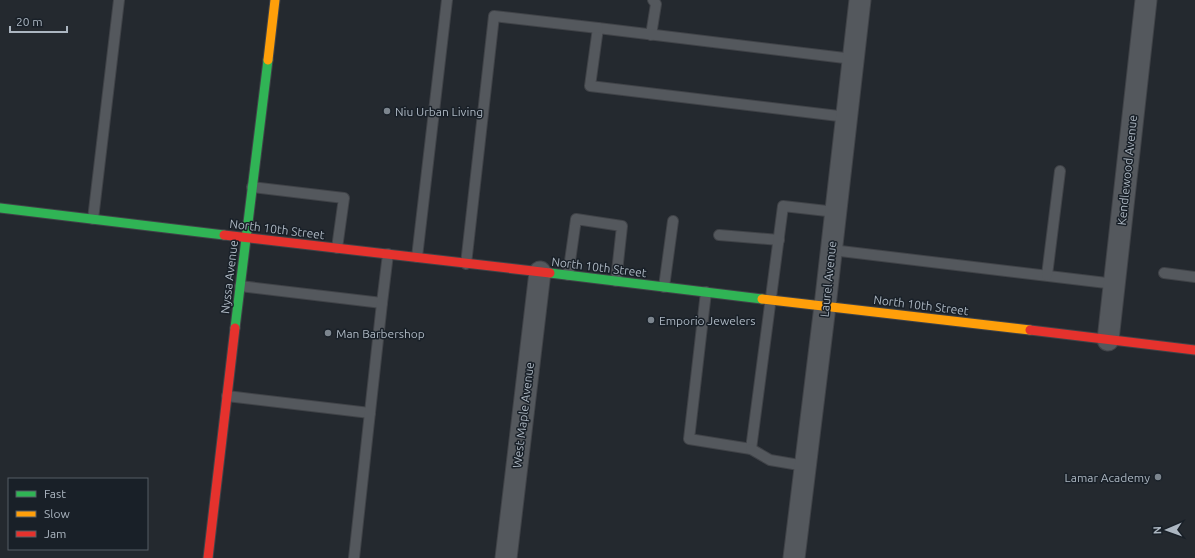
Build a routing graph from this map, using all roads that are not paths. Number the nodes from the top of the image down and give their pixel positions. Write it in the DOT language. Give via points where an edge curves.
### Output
graph roads {
  1 [pos="119,0"];
  2 [pos="275,0"];
  3 [pos="447,0"];
  4 [pos="653,0"];
  5 [pos="860,0"];
  6 [pos="1146,0"];
  7 [pos="598,28"];
  8 [pos="651,35"];
  9 [pos="853,59"];
  10 [pos="846,118"];
  11 [pos="1060,171"];
  12 [pos="252,187"];
  13 [pos="0,208"];
  14 [pos="836,212"];
  15 [pos="93,219"];
  16 [pos="673,221"];
  17 [pos="719,234"];
  18 [pos="246,237"];
  19 [pos="779,240"];
  20 [pos="337,248"];
  21 [pos="832,250"];
  22 [pos="388,254"];
  23 [pos="417,257"];
  24 [pos="466,264"];
  25 [pos="540,272"];
  26 [pos="1164,273"];
  27 [pos="568,276"];
  28 [pos="1047,276"];
  29 [pos="1195,277"];
  30 [pos="616,281"];
  31 [pos="1115,284"];
  32 [pos="240,286"];
  33 [pos="664,287"];
  34 [pos="706,292"];
  35 [pos="771,300"];
  36 [pos="382,303"];
  37 [pos="826,306"];
  38 [pos="1108,340"];
  39 [pos="1195,350"];
  40 [pos="227,396"];
  41 [pos="370,413"];
  42 [pos="751,448"];
  43 [pos="805,466"];
  44 [pos="208,558"];
  45 [pos="354,558"];
  46 [pos="506,558"];
  47 [pos="794,558"];
  1 -- 15 [label="lane"];
  2 -- 12 [label="main road, Nyssa Avenue"];
  3 -- 23 [label="lane"];
  4 -- 8 [label="lane" via="656,4"];
  5 -- 9 [label="street, Laurel Avenue"];
  6 -- 31 [label="street, Kendlewood Avenue"];
  7 -- 8 [label="lane"];
  7 -- 10 [label="lane" via="590,86"];
  7 -- 24 [label="lane" via="494,16"];
  8 -- 9 [label="lane"];
  9 -- 10 [label="street, Laurel Avenue"];
  10 -- 14 [label="street, Laurel Avenue"];
  11 -- 28 [label="lane"];
  12 -- 18 [label="main road, Nyssa Avenue"];
  12 -- 20 [label="lane" via="344,198"];
  13 -- 15 [label="main road, North 10th Street"];
  14 -- 19 [label="lane" via="783,206"];
  14 -- 21 [label="street, Laurel Avenue"];
  15 -- 18 [label="main road, North 10th Street"];
  16 -- 33 [label="lane"];
  17 -- 19 [label="lane"];
  18 -- 20 [label="main road, North 10th Street"];
  18 -- 32 [label="main road, Nyssa Avenue"];
  19 -- 35 [label="lane"];
  20 -- 22 [label="main road, North 10th Street"];
  21 -- 28 [label="lane"];
  21 -- 37 [label="street, Laurel Avenue"];
  22 -- 23 [label="main road, North 10th Street"];
  22 -- 36 [label="lane"];
  23 -- 24 [label="main road, North 10th Street"];
  24 -- 25 [label="main road, North 10th Street"];
  25 -- 27 [label="main road, North 10th Street"];
  25 -- 46 [label="street, West Maple Avenue"];
  26 -- 29 [label="lane"];
  27 -- 30 [label="main road, North 10th Street"];
  27 -- 30 [label="lane" via="576,220 622,226"];
  28 -- 31 [label="lane"];
  30 -- 33 [label="main road, North 10th Street"];
  31 -- 38 [label="street, Kendlewood Avenue"];
  32 -- 36 [label="lane"];
  32 -- 40 [label="main road, Nyssa Avenue"];
  33 -- 34 [label="main road, North 10th Street"];
  34 -- 35 [label="main road, North 10th Street"];
  34 -- 42 [label="lane" via="689,439"];
  35 -- 37 [label="main road, North 10th Street"];
  35 -- 42 [label="lane"];
  36 -- 41 [label="lane"];
  37 -- 38 [label="main road, North 10th Street"];
  37 -- 43 [label="street, Laurel Avenue"];
  38 -- 39 [label="main road, North 10th Street"];
  40 -- 41 [label="lane"];
  40 -- 44 [label="main road, Nyssa Avenue"];
  41 -- 45 [label="lane"];
  42 -- 43 [label="lane" via="770,460"];
  43 -- 47 [label="street, Laurel Avenue"];
}
